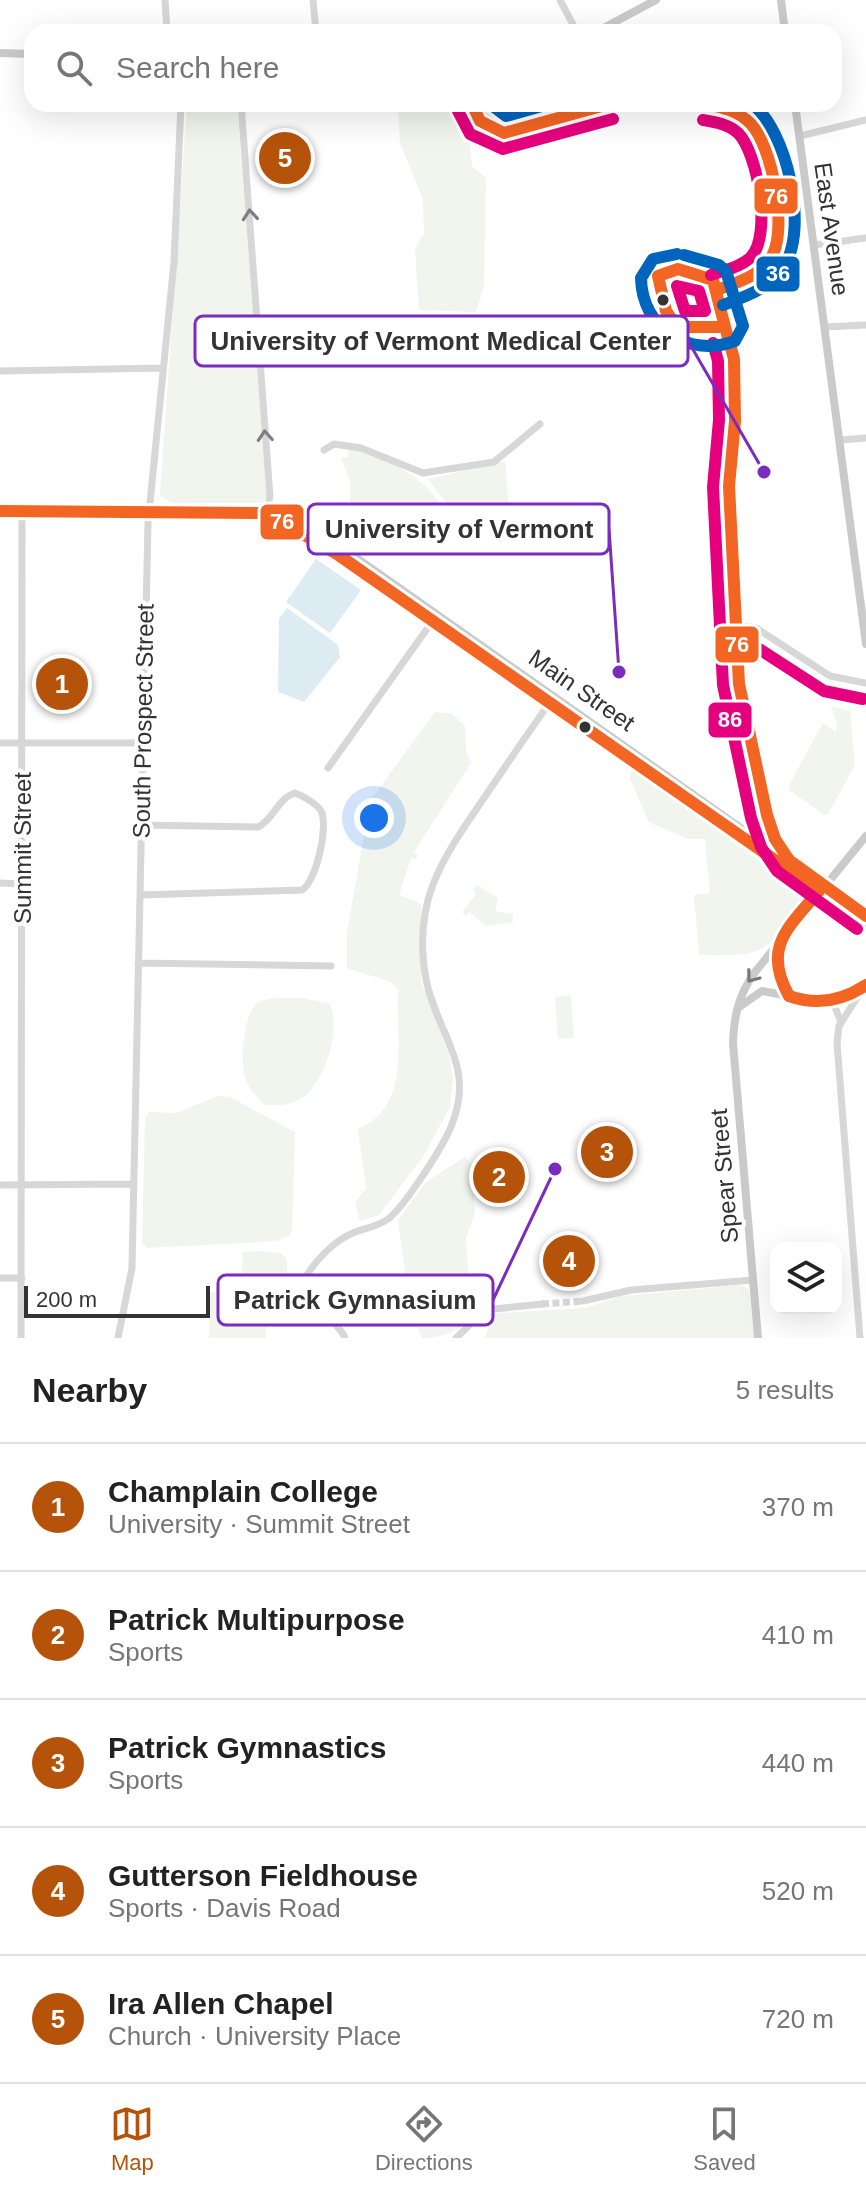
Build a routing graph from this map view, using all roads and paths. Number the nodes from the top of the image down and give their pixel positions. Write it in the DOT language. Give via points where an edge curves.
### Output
graph roads {
  1 [pos="165,0"];
  2 [pos="313,0"];
  3 [pos="560,0"];
  4 [pos="656,0"];
  5 [pos="781,0"];
  6 [pos="166,24"];
  7 [pos="315,24"];
  8 [pos="573,24"];
  9 [pos="611,24"];
  10 [pos="784,24"];
  11 [pos="0,53"];
  12 [pos="24,54"];
  13 [pos="181,112"];
  14 [pos="242,112"];
  15 [pos="475,112"];
  16 [pos="489,112"];
  17 [pos="578,112"];
  18 [pos="738,112"];
  19 [pos="796,112"];
  20 [pos="866,120"];
  21 [pos="515,128"];
  22 [pos="800,136"];
  23 [pos="866,238"];
  24 [pos="814,245"];
  25 [pos="866,325"];
  26 [pos="825,327"];
  27 [pos="163,368"];
  28 [pos="0,371"];
  29 [pos="540,424"];
  30 [pos="866,438"];
  31 [pos="840,440"];
  32 [pos="324,450"];
  33 [pos="0,511"];
  34 [pos="22,511"];
  35 [pos="148,512"];
  36 [pos="267,513"];
  37 [pos="436,617"];
  38 [pos="737,625"];
  39 [pos="866,644"];
  40 [pos="866,683"];
  41 [pos="552,699"];
  42 [pos="0,743"];
  43 [pos="21,743"];
  44 [pos="143,743"];
  45 [pos="328,768"];
  46 [pos="141,825"];
  47 [pos="866,836"];
  48 [pos="866,851"];
  49 [pos="851,856"];
  50 [pos="789,860"];
  51 [pos="0,883"];
  52 [pos="22,884"];
  53 [pos="821,888"];
  54 [pos="140,895"];
  55 [pos="866,916"];
  56 [pos="866,925"];
  57 [pos="775,947"];
  58 [pos="138,963"];
  59 [pos="331,966"];
  60 [pos="865,986"];
  61 [pos="789,996"];
  62 [pos="832,1000"];
  63 [pos="736,1011"];
  64 [pos="841,1022"];
  65 [pos="134,1184"];
  66 [pos="0,1185"];
  67 [pos="22,1185"];
  68 [pos="0,1278"];
  69 [pos="22,1278"];
  70 [pos="753,1280"];
  71 [pos="583,1301"];
  72 [pos="542,1304"];
  73 [pos="21,1338"];
  74 [pos="118,1338"];
  75 [pos="345,1338"];
  76 [pos="456,1338"];
  77 [pos="758,1338"];
  78 [pos="860,1338"];
  1 -- 6 [label="street"];
  2 -- 7 [label="street"];
  3 -- 8 [label="street"];
  4 -- 9 [label="main road"];
  5 -- 10 [label="main road"];
  11 -- 12 [label="main road"];
  13 -- 27 [label="street, South Prospect Street"];
  36 -- 14 [label="street, one-way" via="270,496"];
  15 -- 21 [label="street" via="504,133"];
  16 -- 21 [label="street"];
  17 -- 21 [label="street"];
  18 -- 38 [label="street" via="762,140 779,230 763,268 717,290 734,359 729,486"];
  19 -- 22 [label="main road, East Avenue"];
  20 -- 22 [label="street"];
  22 -- 24 [label="main road, East Avenue"];
  23 -- 24 [label="street"];
  24 -- 26 [label="main road, East Avenue"];
  25 -- 26 [label="street"];
  26 -- 31 [label="main road, East Avenue"];
  27 -- 28 [label="street"];
  27 -- 35 [label="street, South Prospect Street"];
  29 -- 32 [label="street" via="494,462 423,473 361,448 334,444"];
  30 -- 31 [label="street"];
  31 -- 39 [label="main road, East Avenue"];
  33 -- 34 [label="main road, Main Street"];
  34 -- 35 [label="main road, Main Street"];
  34 -- 43 [label="street, Summit Street"];
  35 -- 36 [label="main road, Main Street"];
  35 -- 44 [label="street, South Prospect Street"];
  36 -- 37 [label="main road, Main Street"];
  37 -- 41 [label="main road, Main Street"];
  37 -- 45 [label="street"];
  38 -- 40 [label="street" via="756,628 830,676"];
  38 -- 50 [label="street" via="746,724 769,823"];
  41 -- 50 [label="main road, Main Street"];
  41 -- 53 [label="main road, Main Street"];
  41 -- 75 [label="street" via="447,852 426,900 425,978 454,1049 459,1100 451,1128 393,1215 339,1240 303,1281 305,1293"];
  42 -- 43 [label="street"];
  43 -- 44 [label="street"];
  43 -- 52 [label="street, Summit Street"];
  44 -- 46 [label="street, South Prospect Street"];
  46 -- 54 [label="street, South Prospect Street"];
  46 -- 54 [label="street" via="258,827 292,793 317,806 323,822 315,873 302,890"];
  47 -- 49 [label="main road"];
  48 -- 49 [label="main road"];
  49 -- 53 [label="main road"];
  50 -- 53 [label="main road, Main Street"];
  51 -- 52 [label="street"];
  52 -- 67 [label="street, Summit Street"];
  53 -- 55 [label="main road, Main Street"];
  53 -- 56 [label="main road, Main Street"];
  53 -- 57 [label="main road, Spear Street"];
  54 -- 58 [label="street, South Prospect Street"];
  57 -- 61 [label="main road" via="775,970"];
  57 -- 63 [label="main road, Spear Street, one-way" via="743,988"];
  58 -- 59 [label="street"];
  58 -- 65 [label="street, South Prospect Street"];
  60 -- 62 [label="main road"];
  60 -- 64 [label="street"];
  61 -- 62 [label="main road" via="809,1002"];
  61 -- 63 [label="main road" via="762,991"];
  62 -- 64 [label="street"];
  63 -- 70 [label="main road, Spear Street" via="733,1043"];
  64 -- 78 [label="street" via="837,1057"];
  65 -- 67 [label="street"];
  65 -- 74 [label="street, South Prospect Street" via="131,1285"];
  66 -- 67 [label="street"];
  67 -- 69 [label="street, Summit Street"];
  68 -- 69 [label="street"];
  69 -- 73 [label="street, Summit Street"];
  70 -- 71 [label="street" via="630,1290"];
  70 -- 77 [label="main road, Spear Street"];
  72 -- 76 [label="street" via="485,1310"];
}
